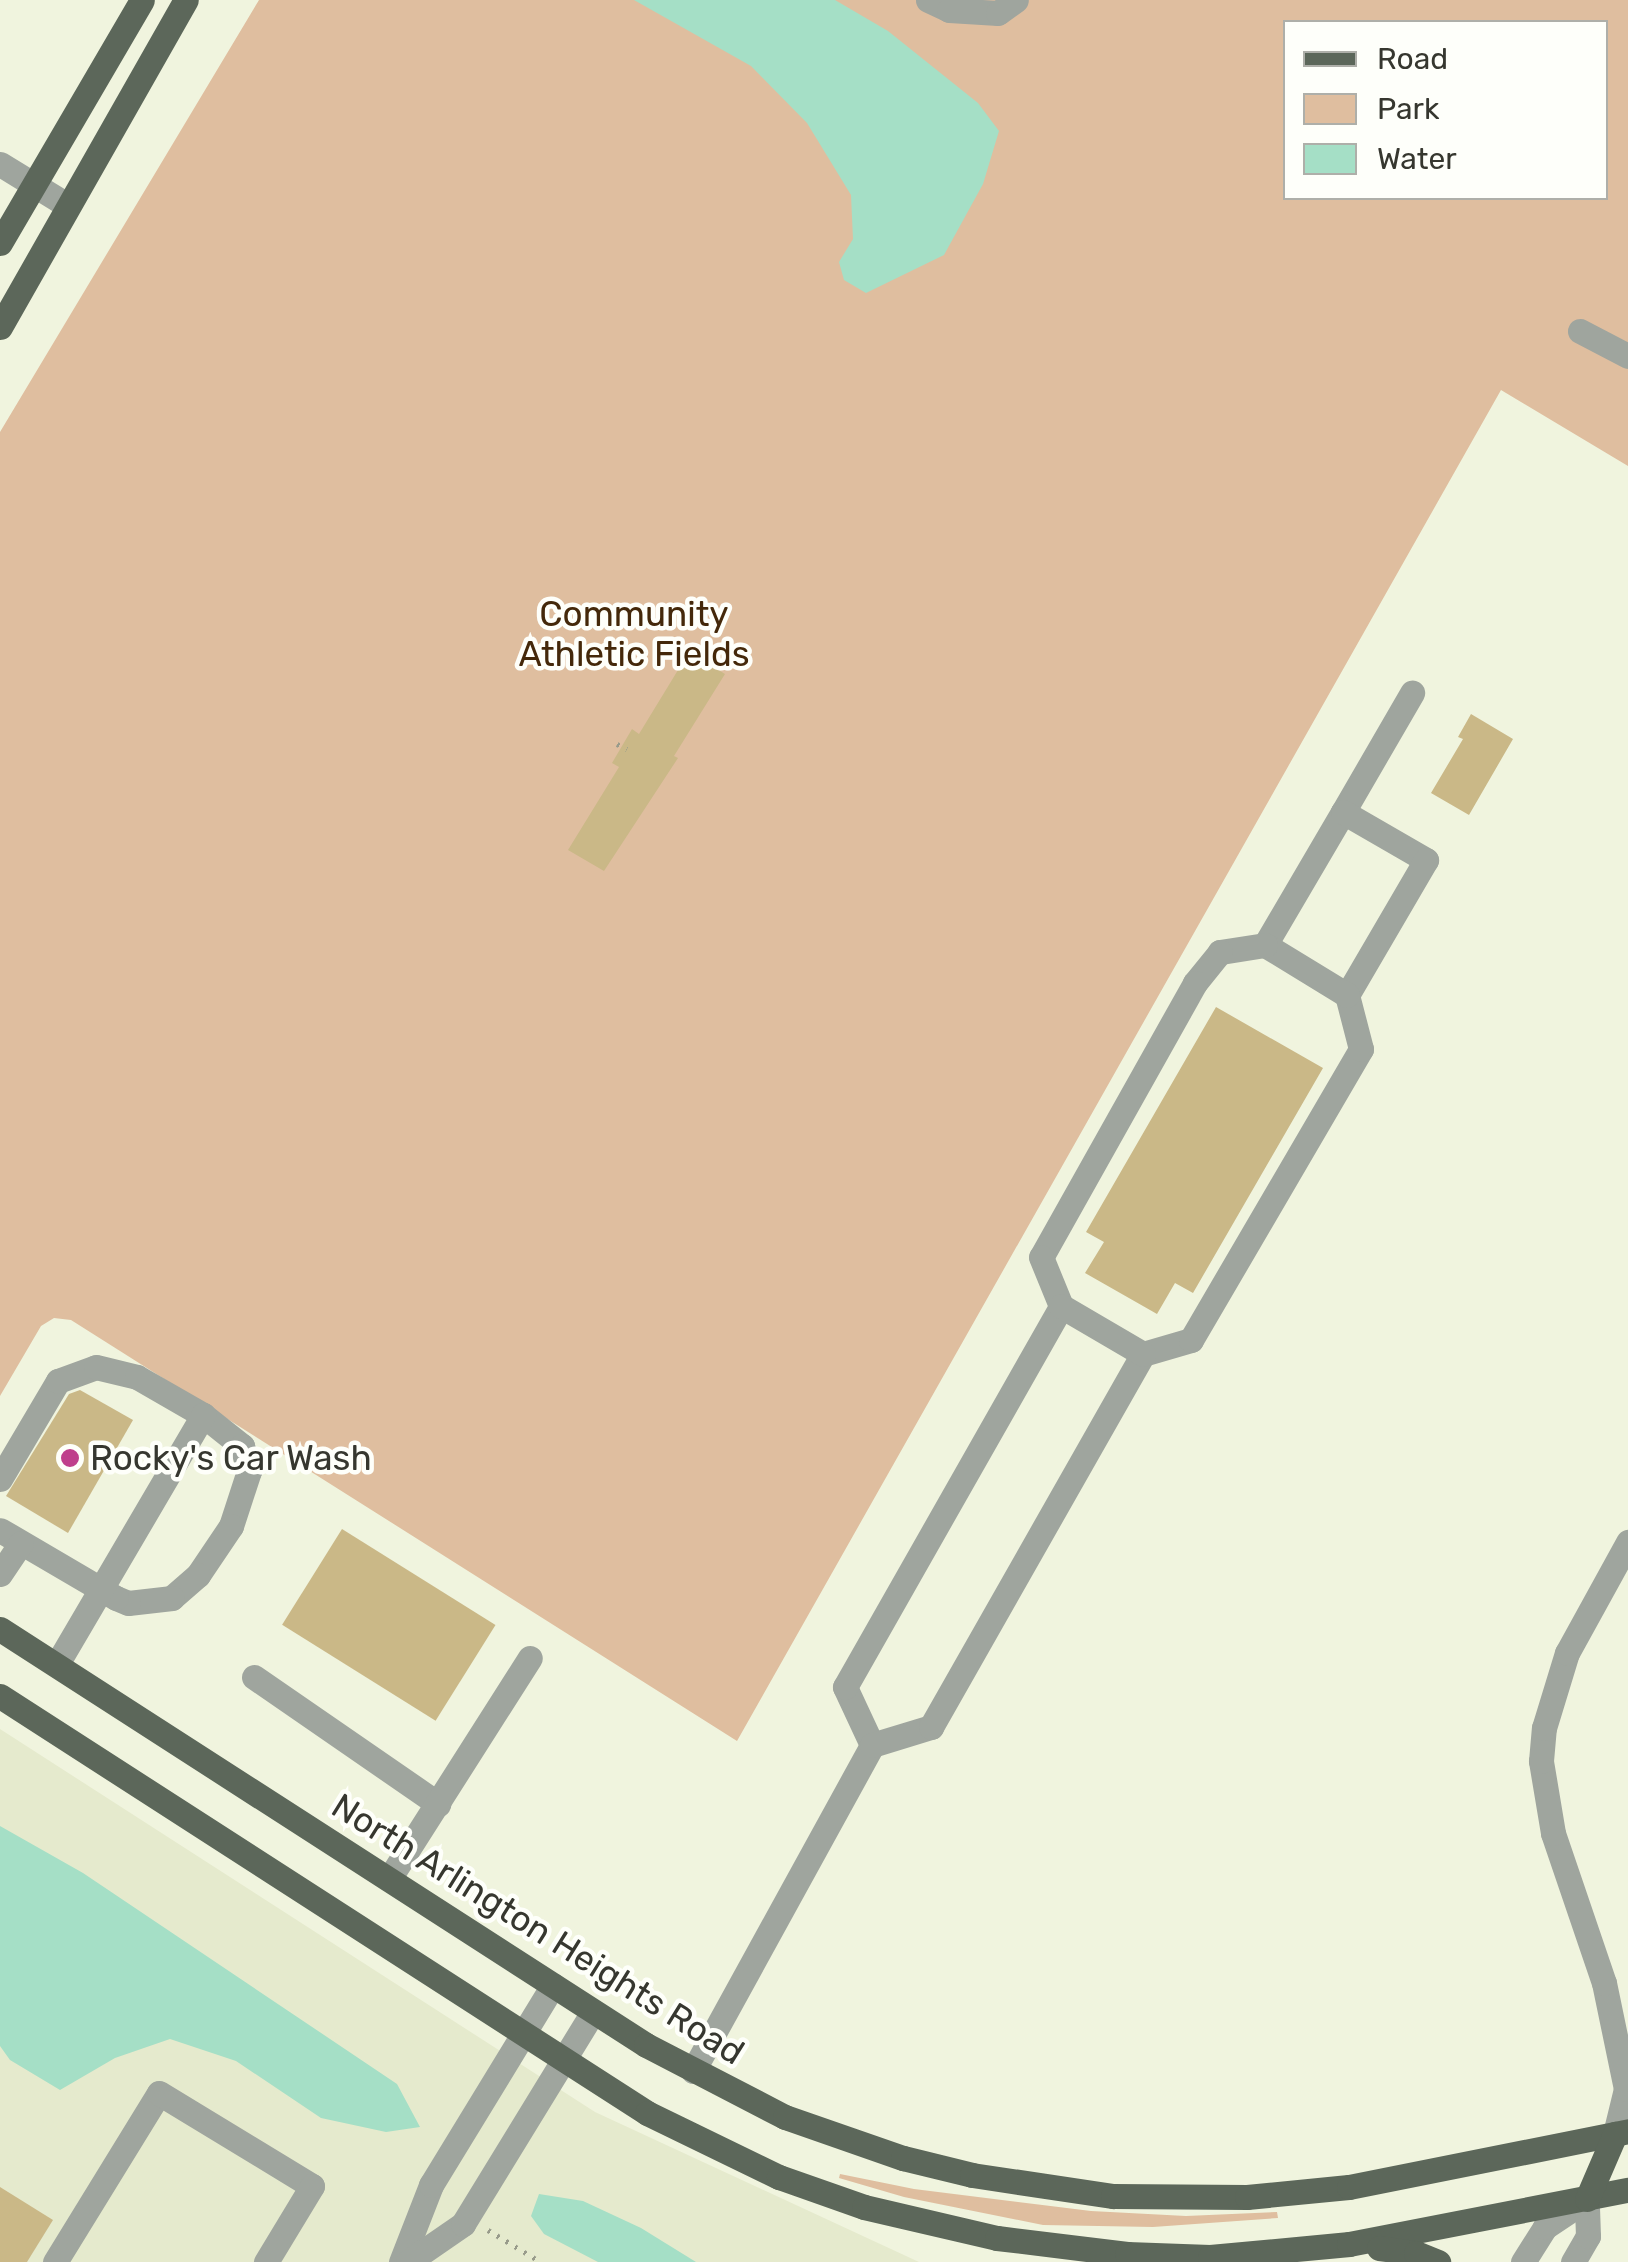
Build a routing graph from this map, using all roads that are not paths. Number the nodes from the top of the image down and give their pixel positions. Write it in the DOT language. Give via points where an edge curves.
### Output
graph roads {
  1 [pos="142,0"];
  2 [pos="186,0"];
  3 [pos="928,0"];
  4 [pos="1016,0"];
  5 [pos="0,164"];
  6 [pos="36,185"];
  7 [pos="67,206"];
  8 [pos="0,243"];
  9 [pos="0,328"];
  10 [pos="1580,332"];
  11 [pos="1628,356"];
  12 [pos="1412,693"];
  13 [pos="1343,812"];
  14 [pos="1265,945"];
  15 [pos="1347,995"];
  16 [pos="1060,1306"];
  17 [pos="1142,1354"];
  18 [pos="203,1415"];
  19 [pos="0,1479"];
  20 [pos="11,1537"];
  21 [pos="1628,1542"];
  22 [pos="0,1574"];
  23 [pos="100,1588"];
  24 [pos="0,1628"];
  25 [pos="530,1658"];
  26 [pos="57,1664"];
  27 [pos="254,1677"];
  28 [pos="0,1696"];
  29 [pos="872,1746"];
  30 [pos="438,1804"];
  31 [pos="389,1878"];
  32 [pos="553,1986"];
  33 [pos="593,2012"];
  34 [pos="522,2034"];
  35 [pos="562,2060"];
  36 [pos="692,2071"];
  37 [pos="1622,2132"];
  38 [pos="1628,2190"];
  39 [pos="1587,2199"];
  40 [pos="1349,2244"];
  41 [pos="56,2262"];
  42 [pos="266,2262"];
  43 [pos="405,2262"];
  44 [pos="1438,2262"];
  45 [pos="1523,2262"];
  46 [pos="1572,2262"];
  1 -- 6 [label="main road"];
  2 -- 7 [label="main road"];
  3 -- 4 [label="street" via="949,10 998,14"];
  5 -- 6 [label="street"];
  6 -- 7 [label="street"];
  6 -- 8 [label="main road"];
  7 -- 9 [label="main road"];
  10 -- 11 [label="street"];
  12 -- 13 [label="street"];
  13 -- 14 [label="street"];
  13 -- 15 [label="street" via="1426,860"];
  14 -- 15 [label="street"];
  14 -- 16 [label="street" via="1220,952 1185,1000 1041,1256"];
  15 -- 17 [label="street" via="1362,1049 1192,1340"];
  16 -- 17 [label="street"];
  16 -- 29 [label="street" via="845,1687"];
  17 -- 29 [label="street" via="930,1727"];
  18 -- 19 [label="street" via="137,1377 96,1367 58,1382"];
  18 -- 23 [label="street"];
  18 -- 23 [label="street" via="242,1446 249,1471 231,1526 198,1576 172,1598 128,1603"];
  20 -- 22 [label="street"];
  20 -- 23 [label="street"];
  21 -- 37 [label="street" via="1566,1653 1544,1728 1542,1760 1553,1832 1604,1983 1626,2089"];
  23 -- 26 [label="street"];
  24 -- 26 [label="main road, North Arlington Heights Road"];
  25 -- 30 [label="street"];
  26 -- 31 [label="main road, North Arlington Heights Road"];
  27 -- 30 [label="street"];
  28 -- 34 [label="main road"];
  29 -- 36 [label="street"];
  30 -- 31 [label="street"];
  31 -- 32 [label="main road, North Arlington Heights Road"];
  32 -- 33 [label="main road, North Arlington Heights Road"];
  32 -- 34 [label="street"];
  33 -- 35 [label="street"];
  33 -- 36 [label="main road, North Arlington Heights Road"];
  34 -- 35 [label="main road"];
  34 -- 43 [label="street" via="432,2185"];
  35 -- 40 [label="main road" via="696,2140 779,2177 942,2226 1127,2254 1210,2256"];
  35 -- 43 [label="street" via="463,2224"];
  36 -- 37 [label="main road, North Arlington Heights Road" via="786,2117 903,2158 1113,2196 1247,2198 1349,2187"];
  37 -- 39 [label="main road"];
  38 -- 39 [label="main road"];
  39 -- 40 [label="main road"];
  39 -- 45 [label="street" via="1545,2227"];
  39 -- 46 [label="street" via="1588,2236"];
  40 -- 44 [label="main road"];
  41 -- 42 [label="street" via="158,2093 312,2186"];
}
